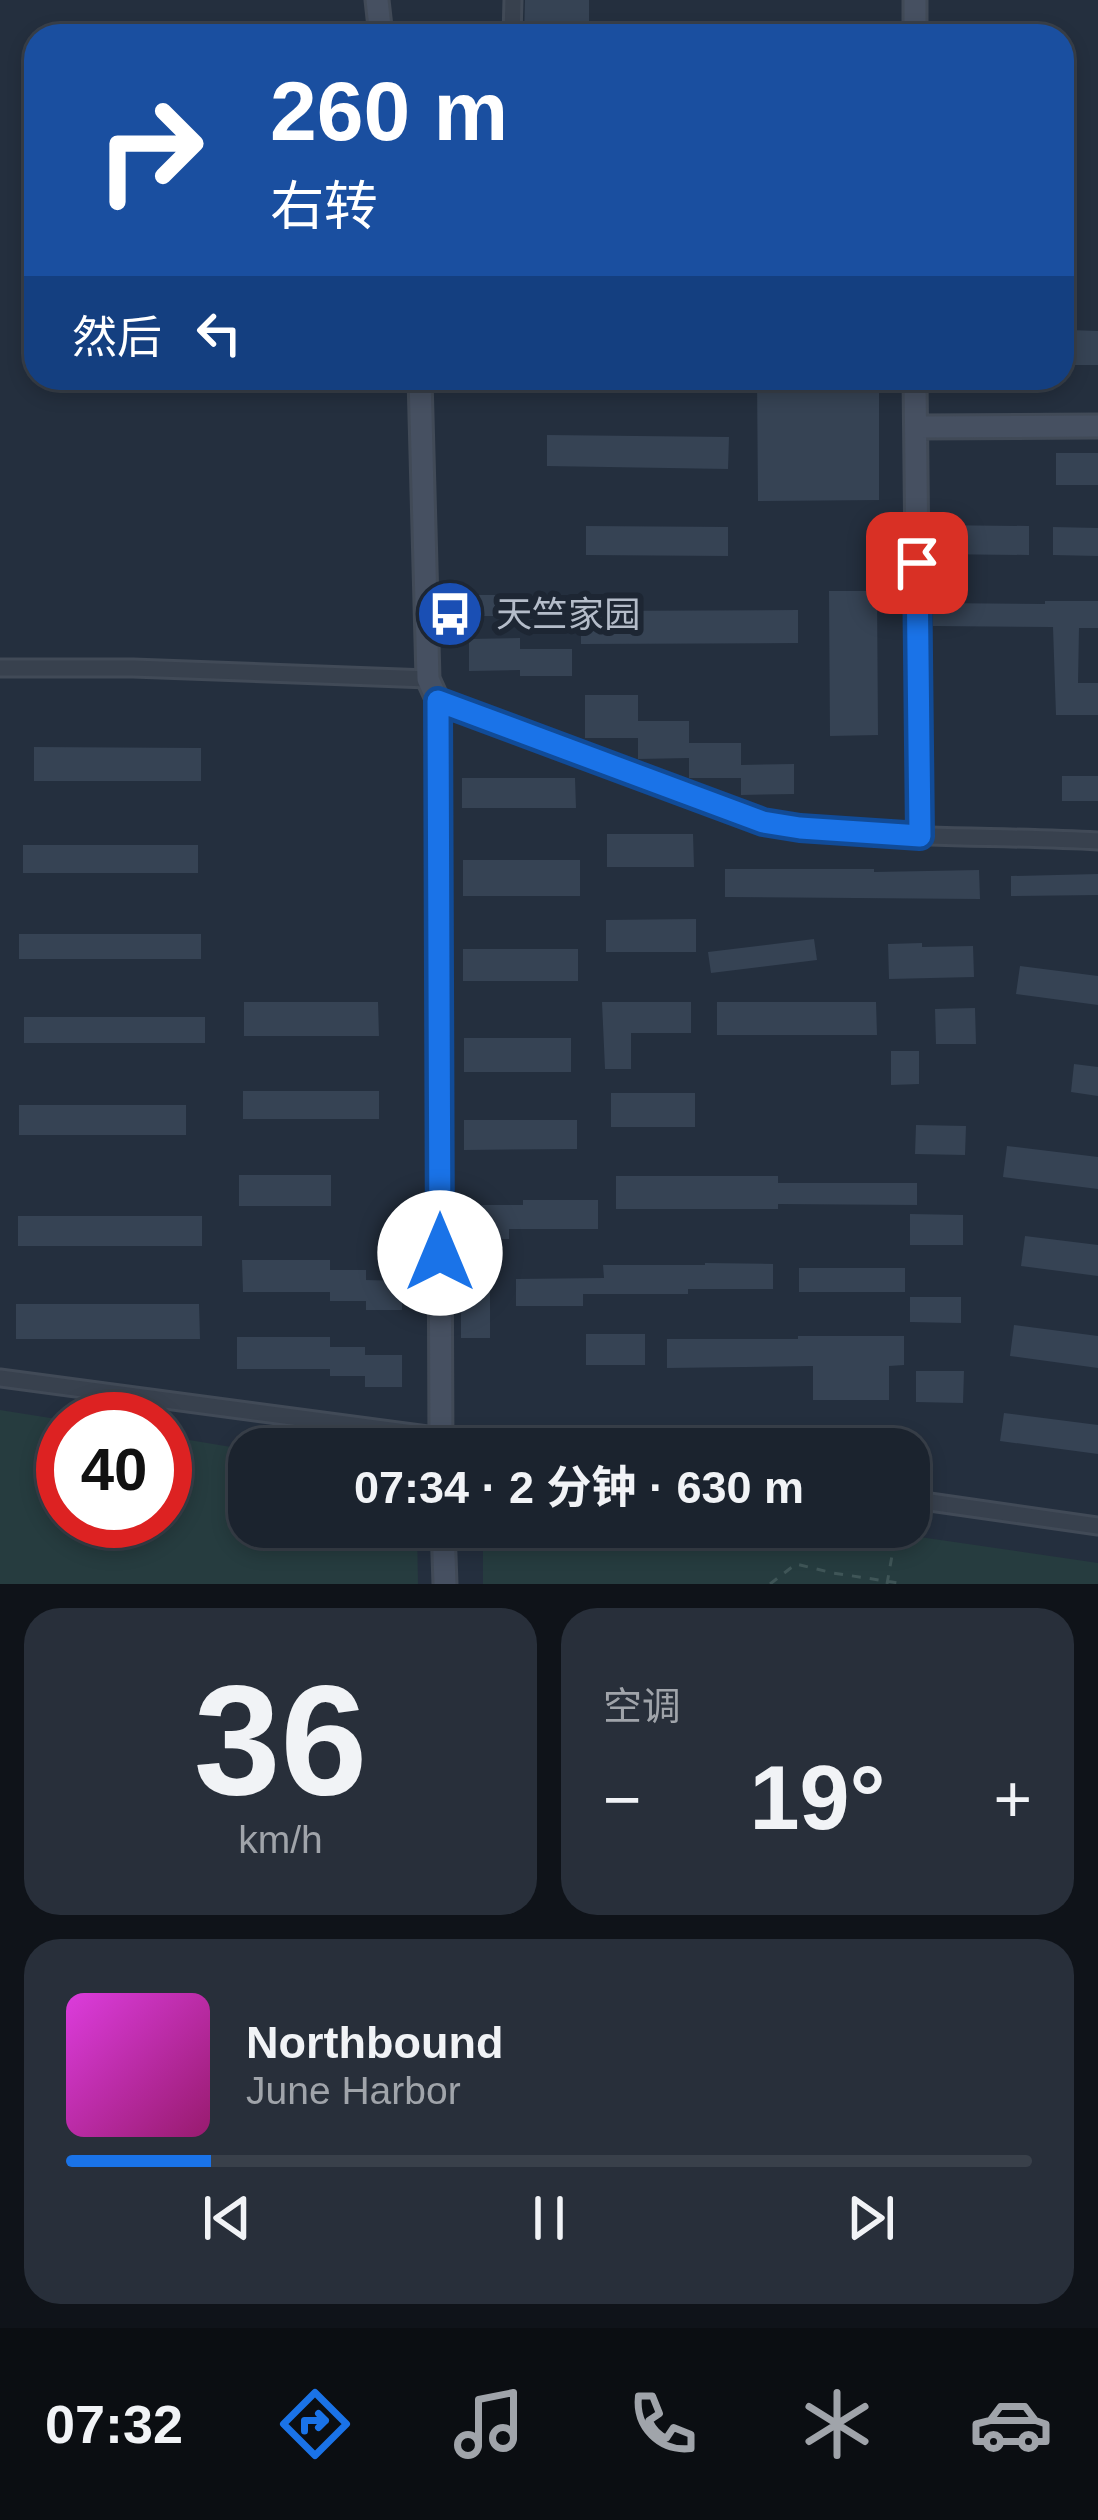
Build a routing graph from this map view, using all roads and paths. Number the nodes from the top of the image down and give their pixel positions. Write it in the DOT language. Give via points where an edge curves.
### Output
graph roads {
  1 [pos="420,390"];
  2 [pos="915,390"];
  3 [pos="1098,426"];
  4 [pos="916,427"];
  5 [pos="0,668"];
  6 [pos="428,679"];
  7 [pos="438,701"];
  8 [pos="920,836"];
  9 [pos="1098,842"];
  10 [pos="0,1378"];
  11 [pos="339,1428"];
  12 [pos="441,1428"];
  13 [pos="930,1502"];
  14 [pos="1098,1526"];
  15 [pos="444,1548"];
  16 [pos="894,1548"];
  17 [pos="888,1582"];
  18 [pos="445,1584"];
  19 [pos="770,1584"];
  20 [pos="905,1584"];
  1 -- 6 [label="street"];
  2 -- 4 [label="street"];
  3 -- 4 [label="street"];
  4 -- 8 [label="street"];
  5 -- 6 [label="street"];
  6 -- 7 [label="street"];
  7 -- 8 [label="street" via="763,822"];
  7 -- 12 [label="street"];
  8 -- 9 [label="street"];
  10 -- 11 [label="street"];
  13 -- 14 [label="street"];
  15 -- 18 [label="street"];
  16 -- 17 [label="path"];
  17 -- 19 [label="path" via="796,1564"];
  17 -- 20 [label="path"];
}
